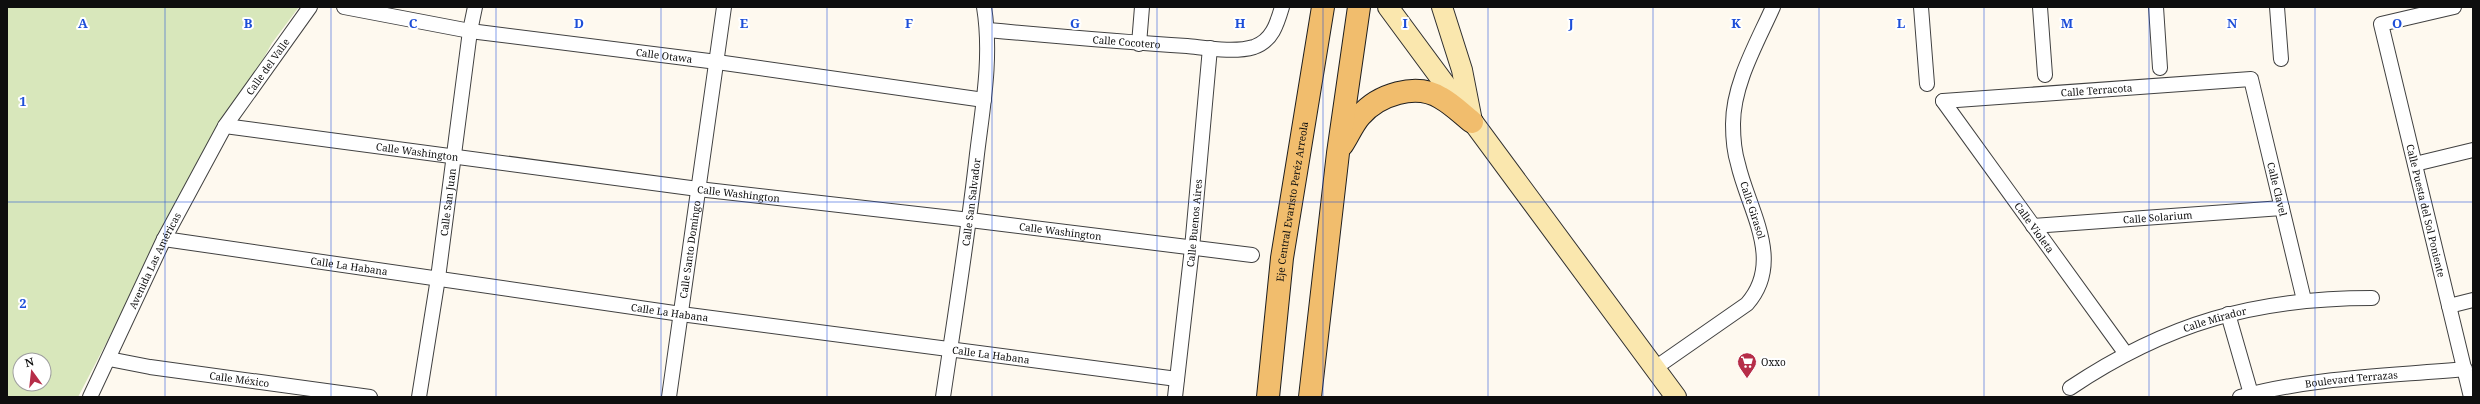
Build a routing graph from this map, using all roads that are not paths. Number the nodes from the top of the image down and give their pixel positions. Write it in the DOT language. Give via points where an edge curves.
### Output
graph roads {
  1 [pos="310,7"];
  2 [pos="344,7"];
  3 [pos="475,7"];
  4 [pos="724,7"];
  5 [pos="984,7"];
  6 [pos="1142,7"];
  7 [pos="1282,7"];
  8 [pos="1322,7"];
  9 [pos="1359,7"];
  10 [pos="1388,7"];
  11 [pos="1442,7"];
  12 [pos="1773,7"];
  13 [pos="1921,7"];
  14 [pos="2040,7"];
  15 [pos="2156,7"];
  16 [pos="2277,7"];
  17 [pos="2454,7"];
  18 [pos="988,30"];
  19 [pos="470,31"];
  20 [pos="1139,44"];
  21 [pos="1210,48"];
  22 [pos="2281,59"];
  23 [pos="717,62"];
  24 [pos="2160,68"];
  25 [pos="2045,75"];
  26 [pos="2252,79"];
  27 [pos="1927,84"];
  28 [pos="984,100"];
  29 [pos="1943,101"];
  30 [pos="1472,122"];
  31 [pos="225,126"];
  32 [pos="2473,150"];
  33 [pos="1338,153"];
  34 [pos="454,157"];
  35 [pos="2415,164"];
  36 [pos="698,189"];
  37 [pos="2282,208"];
  38 [pos="970,220"];
  39 [pos="2033,226"];
  40 [pos="164,239"];
  41 [pos="1192,248"];
  42 [pos="1252,255"];
  43 [pos="438,278"];
  44 [pos="2372,298"];
  45 [pos="2304,300"];
  46 [pos="2473,300"];
  47 [pos="2449,306"];
  48 [pos="681,314"];
  49 [pos="2228,314"];
  50 [pos="950,349"];
  51 [pos="2126,354"];
  52 [pos="108,359"];
  53 [pos="1655,368"];
  54 [pos="2465,369"];
  55 [pos="1177,379"];
  56 [pos="2070,388"];
  57 [pos="2245,396"];
  58 [pos="90,397"];
  59 [pos="370,397"];
  60 [pos="419,397"];
  61 [pos="669,397"];
  62 [pos="943,397"];
  63 [pos="1175,397"];
  64 [pos="1268,397"];
  65 [pos="1310,397"];
  66 [pos="1676,397"];
  67 [pos="2467,397"];
  68 [pos="2471,397"];
  1 -- 31 [label="street, Calle del Valle"];
  2 -- 19 [label="street, Calle Otawa"];
  3 -- 19 [label="street, Calle San Juan"];
  4 -- 23 [label="street, Calle Santo Domingo"];
  5 -- 18 [label="street, Calle San Salvador"];
  6 -- 20 [label="street"];
  7 -- 21 [label="street, Calle Cocotero" via="1278,24 1264,42 1245,49"];
  8 -- 64 [label="main road, Eje Central Evaristo Peréz Arreola" via="1282,258"];
  9 -- 33 [label="main road"];
  10 -- 30 [label="main road"];
  11 -- 30 [label="main road" via="1462,70"];
  12 -- 53 [label="street, Calle Girasol" via="1741,82 1733,123 1738,164 1764,246 1761,280 1756,294 1742,308"];
  13 -- 27 [label="street"];
  14 -- 25 [label="street"];
  15 -- 24 [label="street"];
  16 -- 22 [label="street"];
  17 -- 35 [label="street, Calle Puesta del Sol Poniente" via="2382,24"];
  18 -- 20 [label="street, Calle Cocotero"];
  18 -- 28 [label="street, Calle San Salvador"];
  19 -- 23 [label="street, Calle Otawa"];
  19 -- 34 [label="street, Calle San Juan"];
  20 -- 21 [label="street, Calle Cocotero"];
  21 -- 41 [label="street, Calle Buenos Aires"];
  23 -- 28 [label="street, Calle Otawa"];
  23 -- 36 [label="street, Calle Santo Domingo"];
  26 -- 29 [label="street, Calle Terracota"];
  26 -- 37 [label="street, Calle Clavel"];
  28 -- 38 [label="street, Calle San Salvador"];
  29 -- 39 [label="street, Calle Violeta"];
  30 -- 33 [label="main road" via="1440,97 1421,91 1405,92 1386,97 1360,116"];
  30 -- 53 [label="main road"];
  31 -- 34 [label="street, Calle Washington"];
  31 -- 40 [label="street, Avenida Las Américas"];
  32 -- 35 [label="street"];
  33 -- 65 [label="main road"];
  34 -- 36 [label="street, Calle Washington"];
  34 -- 43 [label="street, Calle San Juan"];
  35 -- 47 [label="street, Calle Puesta del Sol Poniente"];
  36 -- 38 [label="street, Calle Washington"];
  36 -- 48 [label="street, Calle Santo Domingo"];
  37 -- 39 [label="street, Calle Solarium"];
  37 -- 45 [label="street, Calle Clavel"];
  38 -- 41 [label="street, Calle Washington"];
  38 -- 50 [label="street, Calle San Salvador"];
  39 -- 51 [label="street, Calle Violeta"];
  40 -- 43 [label="street, Calle La Habana"];
  40 -- 52 [label="street, Avenida Las Américas"];
  41 -- 42 [label="street, Calle Washington"];
  41 -- 55 [label="street, Calle Buenos Aires"];
  43 -- 48 [label="street, Calle La Habana"];
  43 -- 60 [label="street, Calle San Juan"];
  44 -- 45 [label="street, Calle Mirador"];
  45 -- 49 [label="street, Calle Mirador"];
  46 -- 47 [label="street"];
  47 -- 54 [label="street, Calle Puesta del Sol Poniente"];
  48 -- 50 [label="street, Calle La Habana"];
  48 -- 61 [label="street, Calle Santo Domingo"];
  49 -- 51 [label="street, Calle Mirador" via="2171,332"];
  49 -- 57 [label="street"];
  50 -- 55 [label="street, Calle La Habana"];
  50 -- 62 [label="street, Calle San Salvador"];
  51 -- 56 [label="street, Calle Mirador"];
  52 -- 58 [label="street, Avenida Las Américas"];
  52 -- 59 [label="street, Calle México"];
  53 -- 66 [label="main road"];
  54 -- 57 [label="street, Boulevard Terrazas" via="2321,382"];
  54 -- 68 [label="street, Calle Puesta del Sol Poniente"];
  55 -- 63 [label="street, Calle Buenos Aires"];
  67 -- 68 [label="street"];
}
